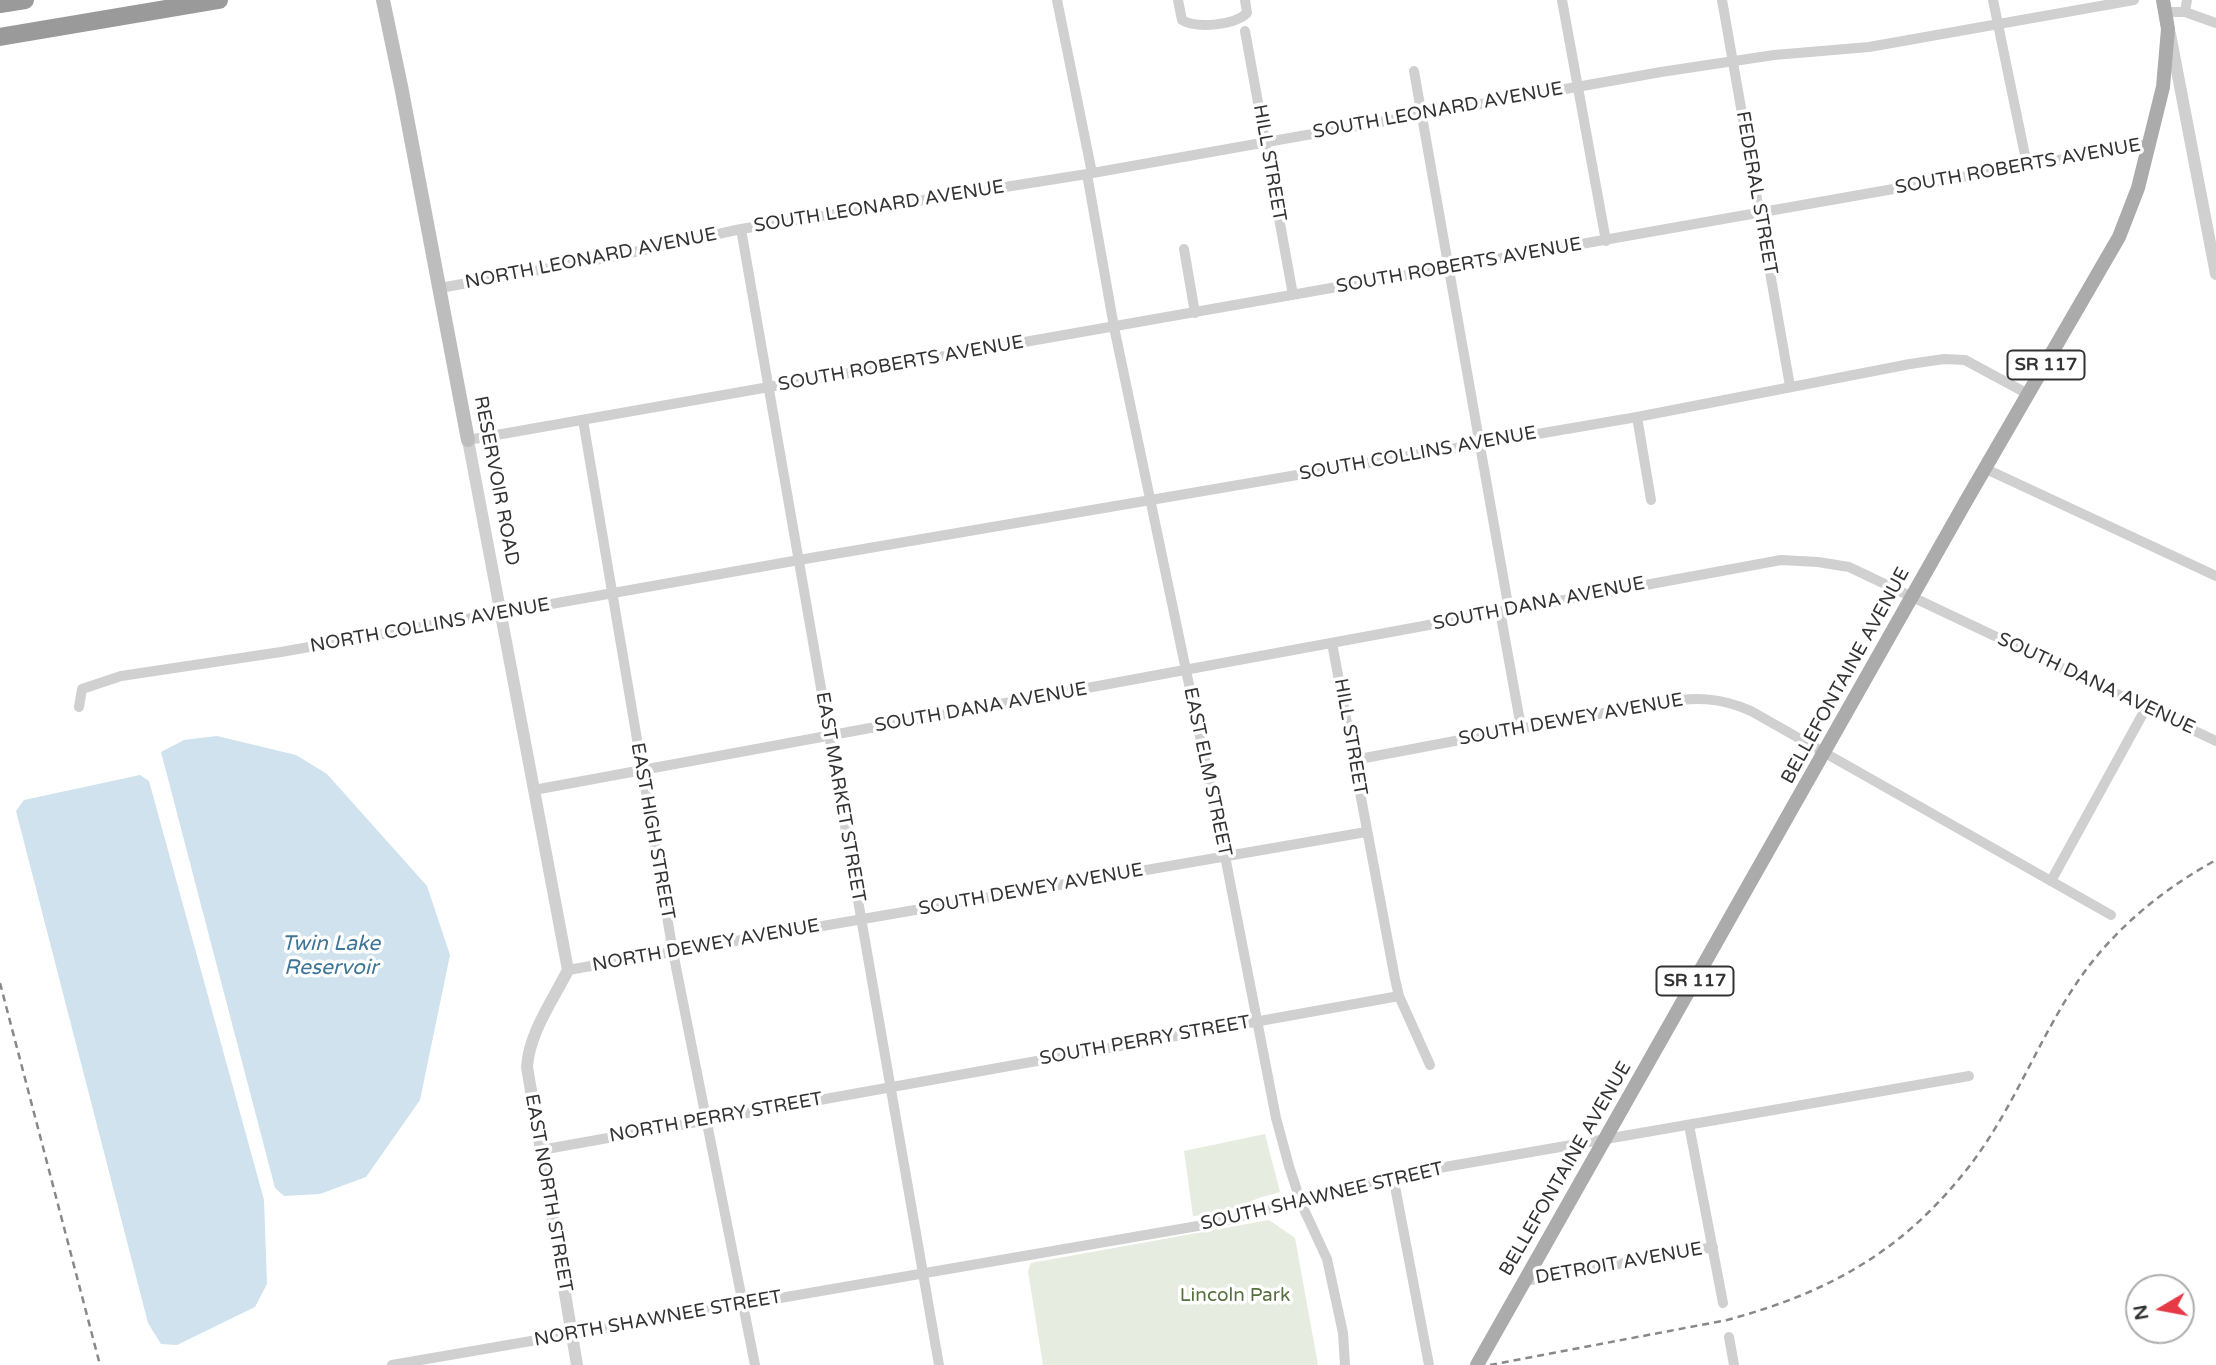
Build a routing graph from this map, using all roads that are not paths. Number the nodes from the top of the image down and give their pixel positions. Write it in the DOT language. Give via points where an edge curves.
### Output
graph roads {
  1 [pos="25,0"];
  2 [pos="219,0"];
  3 [pos="1057,0"];
  4 [pos="1178,0"];
  5 [pos="1245,0"];
  6 [pos="1562,0"];
  7 [pos="1722,0"];
  8 [pos="1993,0"];
  9 [pos="2134,0"];
  10 [pos="2188,0"];
  11 [pos="383,1"];
  12 [pos="0,5"];
  13 [pos="2164,6"];
  14 [pos="2185,12"];
  15 [pos="2216,23"];
  16 [pos="1998,25"];
  17 [pos="1245,31"];
  18 [pos="0,37"];
  19 [pos="1733,61"];
  20 [pos="1414,71"];
  21 [pos="1578,86"];
  22 [pos="1422,115"];
  23 [pos="1266,142"];
  24 [pos="2149,144"];
  25 [pos="2028,165"];
  26 [pos="1089,173"];
  27 [pos="1760,213"];
  28 [pos="741,229"];
  29 [pos="1606,240"];
  30 [pos="1184,249"];
  31 [pos="1449,268"];
  32 [pos="2216,274"];
  33 [pos="440,288"];
  34 [pos="1293,295"];
  35 [pos="1195,313"];
  36 [pos="1114,327"];
  37 [pos="1790,386"];
  38 [pos="769,387"];
  39 [pos="2028,394"];
  40 [pos="1637,417"];
  41 [pos="583,420"];
  42 [pos="468,440"];
  43 [pos="1480,444"];
  44 [pos="1986,469"];
  45 [pos="1151,500"];
  46 [pos="1651,500"];
  47 [pos="799,560"];
  48 [pos="2216,576"];
  49 [pos="611,593"];
  50 [pos="1912,597"];
  51 [pos="1505,611"];
  52 [pos="501,613"];
  53 [pos="1332,643"];
  54 [pos="1185,670"];
  55 [pos="79,707"];
  56 [pos="2146,708"];
  57 [pos="1521,727"];
  58 [pos="830,736"];
  59 [pos="2216,741"];
  60 [pos="1824,755"];
  61 [pos="1354,760"];
  62 [pos="642,770"];
  63 [pos="534,790"];
  64 [pos="1366,832"];
  65 [pos="1225,856"];
  66 [pos="2051,881"];
  67 [pos="2111,915"];
  68 [pos="862,919"];
  69 [pos="673,952"];
  70 [pos="568,970"];
  71 [pos="1399,996"];
  72 [pos="1258,1021"];
  73 [pos="540,1023"];
  74 [pos="1430,1065"];
  75 [pos="1969,1076"];
  76 [pos="891,1087"];
  77 [pos="705,1120"];
  78 [pos="1689,1125"];
  79 [pos="1604,1140"];
  80 [pos="541,1150"];
  81 [pos="1394,1176"];
  82 [pos="1301,1203"];
  83 [pos="1713,1247"];
  84 [pos="923,1273"];
  85 [pos="1524,1281"];
  86 [pos="1723,1303"];
  87 [pos="743,1304"];
  88 [pos="572,1334"];
  89 [pos="1729,1337"];
  90 [pos="398,1365"];
  91 [pos="578,1365"];
  92 [pos="755,1365"];
  93 [pos="939,1365"];
  94 [pos="1345,1365"];
  95 [pos="1429,1365"];
  96 [pos="1477,1365"];
  97 [pos="1734,1365"];
  1 -- 12 [label="highway"];
  2 -- 18 [label="highway"];
  3 -- 26 [label="street, EAST ELM STREET"];
  4 -- 5 [label="street" via="1182,20 1198,25 1242,19 1247,13"];
  6 -- 21 [label="street"];
  7 -- 19 [label="street, FEDERAL STREET"];
  8 -- 16 [label="street"];
  9 -- 16 [label="street, SOUTH LEONARD AVENUE"];
  10 -- 14 [label="street"];
  11 -- 33 [label="main road, RESERVOIR ROAD"];
  13 -- 14 [label="street"];
  13 -- 24 [label="main road, BELLEFONTAINE AVENUE / SR 117" via="2166,70"];
  13 -- 32 [label="street"];
  14 -- 15 [label="street"];
  16 -- 19 [label="street, SOUTH LEONARD AVENUE" via="1869,47"];
  16 -- 25 [label="street"];
  17 -- 23 [label="street, HILL STREET"];
  19 -- 21 [label="street, SOUTH LEONARD AVENUE"];
  19 -- 27 [label="street, FEDERAL STREET"];
  20 -- 22 [label="street"];
  21 -- 22 [label="street, SOUTH LEONARD AVENUE"];
  21 -- 29 [label="street"];
  22 -- 23 [label="street, SOUTH LEONARD AVENUE"];
  22 -- 31 [label="street"];
  23 -- 26 [label="street, SOUTH LEONARD AVENUE"];
  23 -- 34 [label="street, HILL STREET"];
  24 -- 25 [label="street, SOUTH ROBERTS AVENUE"];
  24 -- 39 [label="main road, BELLEFONTAINE AVENUE / SR 117" via="2119,237"];
  25 -- 27 [label="street, SOUTH ROBERTS AVENUE"];
  26 -- 28 [label="street, SOUTH LEONARD AVENUE"];
  26 -- 36 [label="street, EAST ELM STREET"];
  27 -- 29 [label="street, SOUTH ROBERTS AVENUE"];
  27 -- 37 [label="street, FEDERAL STREET"];
  28 -- 33 [label="street, NORTH LEONARD AVENUE"];
  28 -- 38 [label="street, EAST MARKET STREET"];
  29 -- 31 [label="street, SOUTH ROBERTS AVENUE"];
  30 -- 35 [label="street"];
  31 -- 34 [label="street, SOUTH ROBERTS AVENUE"];
  31 -- 43 [label="street"];
  33 -- 42 [label="main road, RESERVOIR ROAD"];
  34 -- 35 [label="street, SOUTH ROBERTS AVENUE"];
  35 -- 36 [label="street, SOUTH ROBERTS AVENUE"];
  36 -- 38 [label="street, SOUTH ROBERTS AVENUE"];
  36 -- 45 [label="street, EAST ELM STREET"];
  37 -- 39 [label="street, SOUTH COLLINS AVENUE" via="1955,358"];
  37 -- 40 [label="street, SOUTH COLLINS AVENUE"];
  38 -- 41 [label="street, SOUTH ROBERTS AVENUE"];
  38 -- 47 [label="street, EAST MARKET STREET"];
  39 -- 44 [label="main road, BELLEFONTAINE AVENUE / SR 117"];
  40 -- 43 [label="street, SOUTH COLLINS AVENUE"];
  40 -- 46 [label="street"];
  41 -- 42 [label="street, SOUTH ROBERTS AVENUE"];
  41 -- 49 [label="street, EAST HIGH STREET"];
  42 -- 52 [label="street, RESERVOIR ROAD"];
  43 -- 45 [label="street, SOUTH COLLINS AVENUE"];
  43 -- 51 [label="street"];
  44 -- 48 [label="street"];
  44 -- 50 [label="main road, BELLEFONTAINE AVENUE / SR 117"];
  45 -- 47 [label="street, SOUTH COLLINS AVENUE"];
  45 -- 54 [label="street, EAST ELM STREET"];
  47 -- 49 [label="street, NORTH COLLINS AVENUE"];
  47 -- 58 [label="street, EAST MARKET STREET"];
  49 -- 52 [label="street, NORTH COLLINS AVENUE"];
  49 -- 62 [label="street, EAST HIGH STREET"];
  50 -- 51 [label="street, SOUTH DANA AVENUE" via="1849,567 1781,560"];
  50 -- 56 [label="street, SOUTH DANA AVENUE"];
  50 -- 60 [label="main road, BELLEFONTAINE AVENUE / SR 117"];
  51 -- 53 [label="street, SOUTH DANA AVENUE"];
  51 -- 57 [label="street"];
  52 -- 55 [label="street, NORTH COLLINS AVENUE" via="121,676 82,689"];
  52 -- 63 [label="street, RESERVOIR ROAD"];
  53 -- 54 [label="street, SOUTH DANA AVENUE"];
  53 -- 61 [label="street, HILL STREET"];
  54 -- 58 [label="street, SOUTH DANA AVENUE"];
  54 -- 65 [label="street, EAST ELM STREET"];
  56 -- 59 [label="street, SOUTH DANA AVENUE"];
  56 -- 66 [label="street"];
  57 -- 60 [label="street, SOUTH DEWEY AVENUE" via="1706,698 1751,711"];
  57 -- 61 [label="street, SOUTH DEWEY AVENUE"];
  58 -- 62 [label="street, SOUTH DANA AVENUE"];
  58 -- 68 [label="street, EAST MARKET STREET"];
  60 -- 66 [label="street, SOUTH DEWEY AVENUE"];
  60 -- 79 [label="main road, BELLEFONTAINE AVENUE / SR 117"];
  61 -- 64 [label="street, HILL STREET"];
  62 -- 63 [label="street, SOUTH DANA AVENUE"];
  62 -- 69 [label="street, EAST HIGH STREET"];
  63 -- 70 [label="street, RESERVOIR ROAD"];
  64 -- 65 [label="street, SOUTH DEWEY AVENUE"];
  64 -- 71 [label="street, HILL STREET"];
  65 -- 68 [label="street, SOUTH DEWEY AVENUE"];
  65 -- 72 [label="street, EAST ELM STREET"];
  66 -- 67 [label="street, SOUTH DEWEY AVENUE"];
  68 -- 69 [label="street, NORTH DEWEY AVENUE"];
  68 -- 76 [label="street, EAST MARKET STREET"];
  69 -- 70 [label="street, NORTH DEWEY AVENUE"];
  69 -- 77 [label="street, EAST HIGH STREET"];
  70 -- 73 [label="street, NORTH DEWEY AVENUE"];
  71 -- 72 [label="street, SOUTH PERRY STREET"];
  71 -- 74 [label="street"];
  72 -- 76 [label="street, SOUTH PERRY STREET"];
  72 -- 82 [label="street, EAST ELM STREET" via="1282,1141"];
  73 -- 80 [label="street, EAST NORTH STREET" via="527,1067"];
  75 -- 78 [label="street, SOUTH SHAWNEE STREET"];
  76 -- 77 [label="street, NORTH PERRY STREET"];
  76 -- 84 [label="street, EAST MARKET STREET"];
  77 -- 80 [label="street, NORTH PERRY STREET"];
  77 -- 87 [label="street, EAST HIGH STREET"];
  78 -- 79 [label="street, SOUTH SHAWNEE STREET"];
  78 -- 83 [label="street"];
  79 -- 81 [label="street, SOUTH SHAWNEE STREET"];
  79 -- 85 [label="main road, BELLEFONTAINE AVENUE / SR 117"];
  80 -- 88 [label="street, EAST NORTH STREET"];
  81 -- 82 [label="street, SOUTH SHAWNEE STREET"];
  81 -- 95 [label="street"];
  82 -- 84 [label="street, SOUTH SHAWNEE STREET" via="1230,1220"];
  82 -- 94 [label="street, EAST ELM STREET" via="1327,1259"];
  83 -- 85 [label="street, DETROIT AVENUE"];
  83 -- 86 [label="street"];
  84 -- 87 [label="street, NORTH SHAWNEE STREET"];
  84 -- 93 [label="street, EAST MARKET STREET"];
  85 -- 96 [label="main road, BELLEFONTAINE AVENUE / SR 117"];
  87 -- 88 [label="street, NORTH SHAWNEE STREET"];
  87 -- 92 [label="street, EAST HIGH STREET"];
  88 -- 90 [label="street, NORTH SHAWNEE STREET"];
  88 -- 91 [label="street, EAST NORTH STREET"];
  89 -- 97 [label="street"];
}
